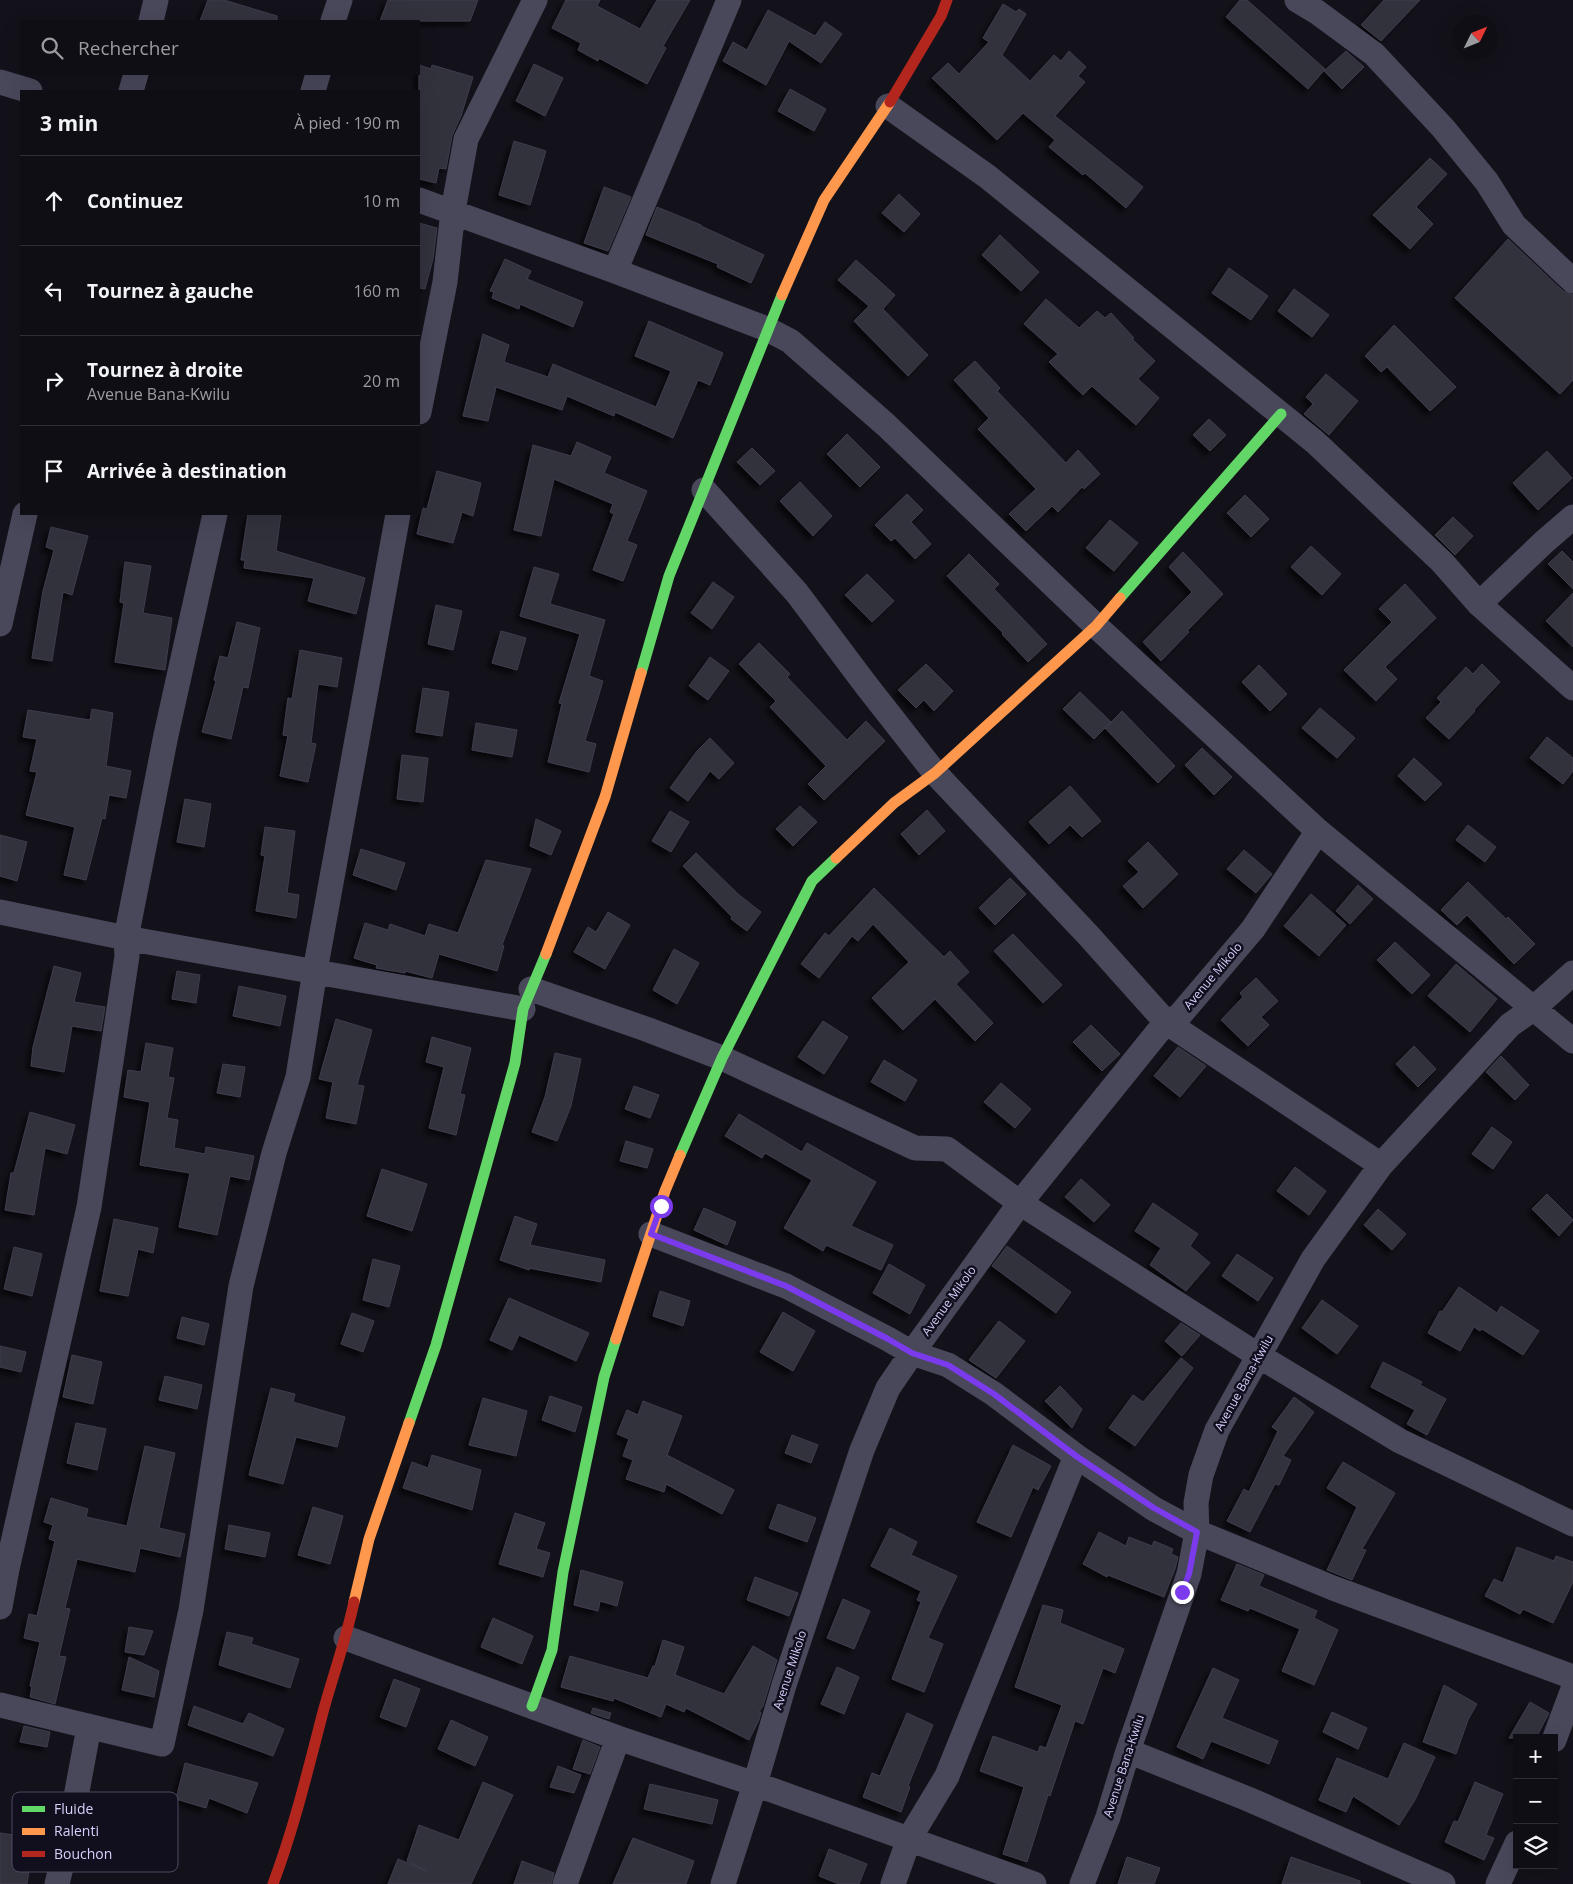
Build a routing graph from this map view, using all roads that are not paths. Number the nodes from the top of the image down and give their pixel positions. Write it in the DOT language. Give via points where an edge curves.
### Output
graph roads {
  1 [pos="156,0"];
  2 [pos="340,0"];
  3 [pos="535,0"];
  4 [pos="729,0"];
  5 [pos="947,0"];
  6 [pos="1297,0"];
  7 [pos="151,20"];
  8 [pos="333,20"];
  9 [pos="136,75"];
  10 [pos="318,75"];
  11 [pos="0,82"];
  12 [pos="27,90"];
  13 [pos="131,90"];
  14 [pos="313,90"];
  15 [pos="888,106"];
  16 [pos="420,200"];
  17 [pos="453,211"];
  18 [pos="615,271"];
  19 [pos="1573,281"];
  20 [pos="767,329"];
  21 [pos="420,407"];
  22 [pos="1281,414"];
  23 [pos="704,490"];
  24 [pos="25,515"];
  25 [pos="215,515"];
  26 [pos="398,515"];
  27 [pos="1573,517"];
  28 [pos="1479,604"];
  29 [pos="0,624"];
  30 [pos="1096,626"];
  31 [pos="1573,688"];
  32 [pos="934,773"];
  33 [pos="1318,831"];
  34 [pos="0,912"];
  35 [pos="126,938"];
  36 [pos="315,971"];
  37 [pos="1573,973"];
  38 [pos="527,999"];
  39 [pos="1534,1008"];
  40 [pos="1166,1022"];
  41 [pos="1573,1041"];
  42 [pos="722,1058"];
  43 [pos="1381,1165"];
  44 [pos="1020,1203"];
  45 [pos="651,1234"];
  46 [pos="912,1353"];
  47 [pos="1259,1356"];
  48 [pos="1076,1456"];
  49 [pos="1573,1524"];
  50 [pos="1197,1532"];
  51 [pos="0,1607"];
  52 [pos="346,1638"];
  53 [pos="1573,1677"];
  54 [pos="1573,1689"];
  55 [pos="0,1705"];
  56 [pos="532,1706"];
  57 [pos="89,1727"];
  58 [pos="1556,1734"];
  59 [pos="618,1738"];
  60 [pos="1128,1751"];
  61 [pos="755,1784"];
  62 [pos="77,1792"];
  63 [pos="909,1838"];
  64 [pos="1513,1852"];
  65 [pos="273,1884"];
  66 [pos="565,1884"];
  67 [pos="723,1884"];
  68 [pos="893,1884"];
  69 [pos="1034,1884"];
  70 [pos="1082,1884"];
  71 [pos="1443,1884"];
  72 [pos="1498,1884"];
  1 -- 7 [label="street"];
  2 -- 8 [label="street"];
  3 -- 17 [label="street" via="466,139"];
  4 -- 18 [label="street"];
  5 -- 15 [label="street" via="941,16"];
  6 -- 19 [label="street" via="1374,54 1443,128 1487,182 1514,225"];
  9 -- 13 [label="street"];
  10 -- 14 [label="street"];
  11 -- 12 [label="street"];
  15 -- 20 [label="street" via="824,200"];
  15 -- 22 [label="street" via="988,177"];
  16 -- 17 [label="street"];
  17 -- 18 [label="street"];
  17 -- 21 [label="street" via="445,282"];
  18 -- 20 [label="street"];
  20 -- 23 [label="street"];
  20 -- 30 [label="street" via="790,341 886,424"];
  22 -- 28 [label="street" via="1435,555"];
  22 -- 30 [label="street"];
  23 -- 32 [label="street" via="797,593"];
  23 -- 38 [label="street" via="669,576 605,797"];
  24 -- 29 [label="street"];
  25 -- 35 [label="street" via="166,735"];
  26 -- 36 [label="street"];
  27 -- 28 [label="street"];
  28 -- 31 [label="street"];
  30 -- 32 [label="street"];
  30 -- 33 [label="street"];
  32 -- 40 [label="street"];
  32 -- 42 [label="street" via="894,803 812,881"];
  33 -- 39 [label="street"];
  33 -- 40 [label="street, Avenue Mikolo" via="1253,929 1179,1016"];
  34 -- 35 [label="street"];
  35 -- 36 [label="street"];
  35 -- 51 [label="street" via="127,956 89,1206"];
  36 -- 38 [label="street"];
  36 -- 57 [label="street" via="298,1077 274,1153 241,1286 191,1610 162,1744"];
  37 -- 39 [label="street, Avenue Bana-Kwilu"];
  38 -- 42 [label="street" via="646,1029"];
  38 -- 52 [label="street" via="515,1063 436,1345 369,1539"];
  39 -- 41 [label="street"];
  39 -- 43 [label="street, Avenue Bana-Kwilu" via="1510,1025"];
  40 -- 43 [label="street"];
  40 -- 44 [label="street, Avenue Mikolo"];
  42 -- 44 [label="street" via="915,1148 947,1149"];
  42 -- 45 [label="street" via="665,1191"];
  43 -- 47 [label="street, Avenue Bana-Kwilu" via="1313,1259"];
  44 -- 46 [label="street, Avenue Mikolo"];
  44 -- 47 [label="street"];
  45 -- 46 [label="street" via="786,1286"];
  45 -- 56 [label="street" via="604,1377 563,1572 552,1650"];
  46 -- 48 [label="street" via="948,1365 994,1394"];
  46 -- 61 [label="street, Avenue Mikolo" via="888,1388 862,1450 784,1685"];
  47 -- 49 [label="street" via="1400,1441"];
  47 -- 50 [label="street, Avenue Bana-Kwilu" via="1217,1430 1201,1475 1196,1503"];
  48 -- 50 [label="street" via="1154,1508"];
  48 -- 63 [label="street" via="947,1776"];
  50 -- 53 [label="street" via="1333,1588"];
  50 -- 60 [label="street, Avenue Bana-Kwilu" via="1189,1574"];
  52 -- 56 [label="street"];
  52 -- 65 [label="street" via="290,1841"];
  54 -- 58 [label="street"];
  55 -- 57 [label="street"];
  56 -- 59 [label="street"];
  57 -- 62 [label="street"];
  59 -- 61 [label="street"];
  59 -- 66 [label="street"];
  60 -- 70 [label="street, Avenue Bana-Kwilu" via="1108,1817"];
  60 -- 71 [label="street"];
  61 -- 63 [label="street"];
  61 -- 67 [label="street, Avenue Mikolo"];
  63 -- 68 [label="street"];
  63 -- 69 [label="street"];
  64 -- 72 [label="street"];
}
